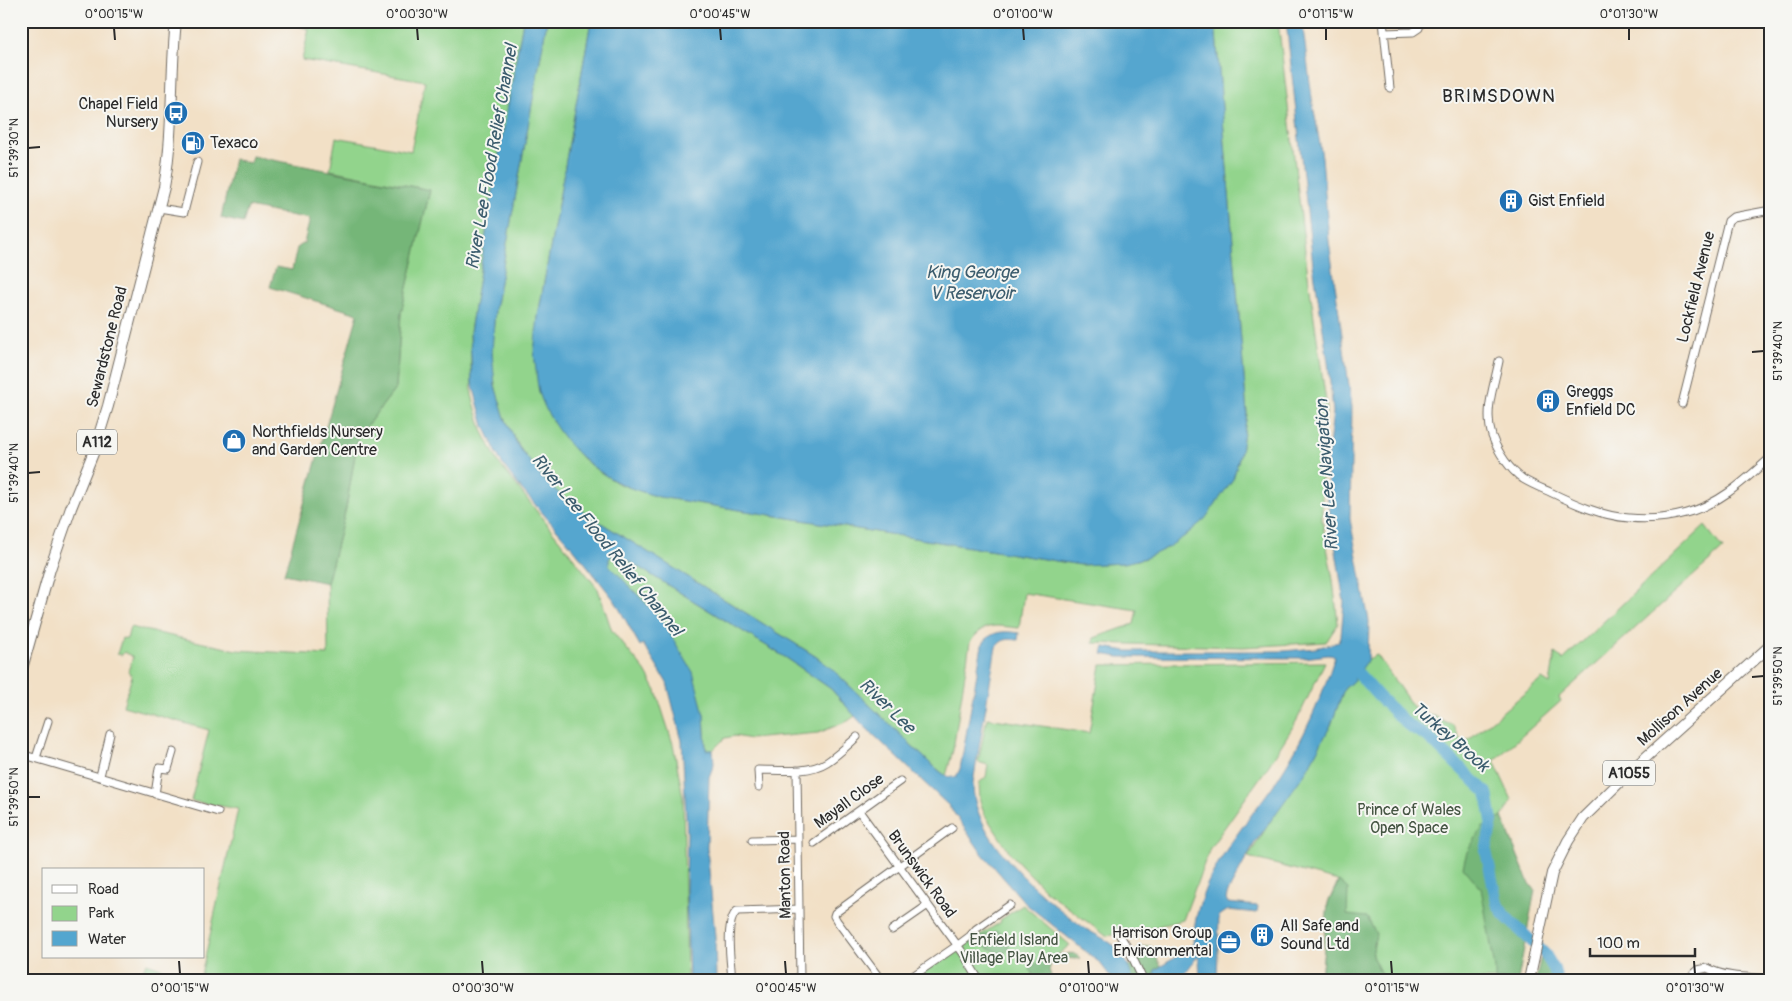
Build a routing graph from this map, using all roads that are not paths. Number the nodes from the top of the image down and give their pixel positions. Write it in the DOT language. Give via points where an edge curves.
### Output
graph roads {
  1 [pos="176,21"];
  2 [pos="1383,21"];
  3 [pos="1420,21"];
  4 [pos="1384,33"];
  5 [pos="1390,88"];
  6 [pos="197,162"];
  7 [pos="159,208"];
  8 [pos="1771,210"];
  9 [pos="1499,361"];
  10 [pos="1682,404"];
  11 [pos="1771,457"];
  12 [pos="1771,645"];
  13 [pos="21,672"];
  14 [pos="48,720"];
  15 [pos="110,734"];
  16 [pos="858,737"];
  17 [pos="173,752"];
  18 [pos="21,754"];
  19 [pos="36,758"];
  20 [pos="797,770"];
  21 [pos="100,776"];
  22 [pos="900,781"];
  23 [pos="758,787"];
  24 [pos="155,794"];
  25 [pos="859,811"];
  26 [pos="218,812"];
  27 [pos="952,828"];
  28 [pos="798,839"];
  29 [pos="752,840"];
  30 [pos="814,843"];
  31 [pos="899,866"];
  32 [pos="928,905"];
  33 [pos="1010,905"];
  34 [pos="799,909"];
  35 [pos="892,930"];
  36 [pos="1119,934"];
  37 [pos="958,945"];
  38 [pos="1771,979"];
  39 [pos="732,980"];
  40 [pos="800,980"];
  41 [pos="881,980"];
  42 [pos="908,980"];
  43 [pos="979,980"];
  44 [pos="1143,980"];
  45 [pos="1529,980"];
  46 [pos="1687,980"];
  1 -- 7 [label="main road, Sewardstone Road / A112" via="168,164"];
  2 -- 4 [label="street"];
  3 -- 4 [label="street" via="1419,28 1413,32"];
  4 -- 5 [label="street"];
  6 -- 7 [label="street" via="184,212"];
  7 -- 13 [label="main road, Sewardstone Road / A112" via="108,406 52,561 33,646"];
  8 -- 10 [label="street, Lockfield Avenue" via="1733,217 1728,221"];
  9 -- 11 [label="street" via="1489,413 1492,436 1499,452 1523,479 1582,507 1629,518 1651,519 1686,513 1727,494"];
  12 -- 45 [label="main road, Mollison Avenue / A1055" via="1583,818 1552,873"];
  14 -- 19 [label="street"];
  15 -- 21 [label="street"];
  16 -- 20 [label="street" via="828,762"];
  17 -- 24 [label="street" via="168,769 160,768"];
  18 -- 19 [label="street"];
  19 -- 21 [label="street"];
  20 -- 23 [label="street" via="758,770"];
  20 -- 28 [label="street, Manton Road"];
  21 -- 24 [label="street"];
  22 -- 25 [label="street, Mayall Close"];
  24 -- 26 [label="street"];
  25 -- 30 [label="street, Mayall Close"];
  25 -- 31 [label="street, Brunswick Road"];
  27 -- 31 [label="street"];
  28 -- 29 [label="street"];
  28 -- 34 [label="street, Manton Road"];
  31 -- 32 [label="street, Brunswick Road"];
  31 -- 41 [label="street" via="834,916"];
  32 -- 35 [label="street"];
  32 -- 37 [label="street, Brunswick Road"];
  33 -- 37 [label="street"];
  34 -- 39 [label="street" via="734,913 730,923"];
  34 -- 40 [label="street, Manton Road"];
  36 -- 44 [label="street"];
  37 -- 42 [label="street"];
  37 -- 43 [label="street, Brunswick Road"];
  38 -- 46 [label="street" via="1730,976 1707,968 1698,970"];
}
